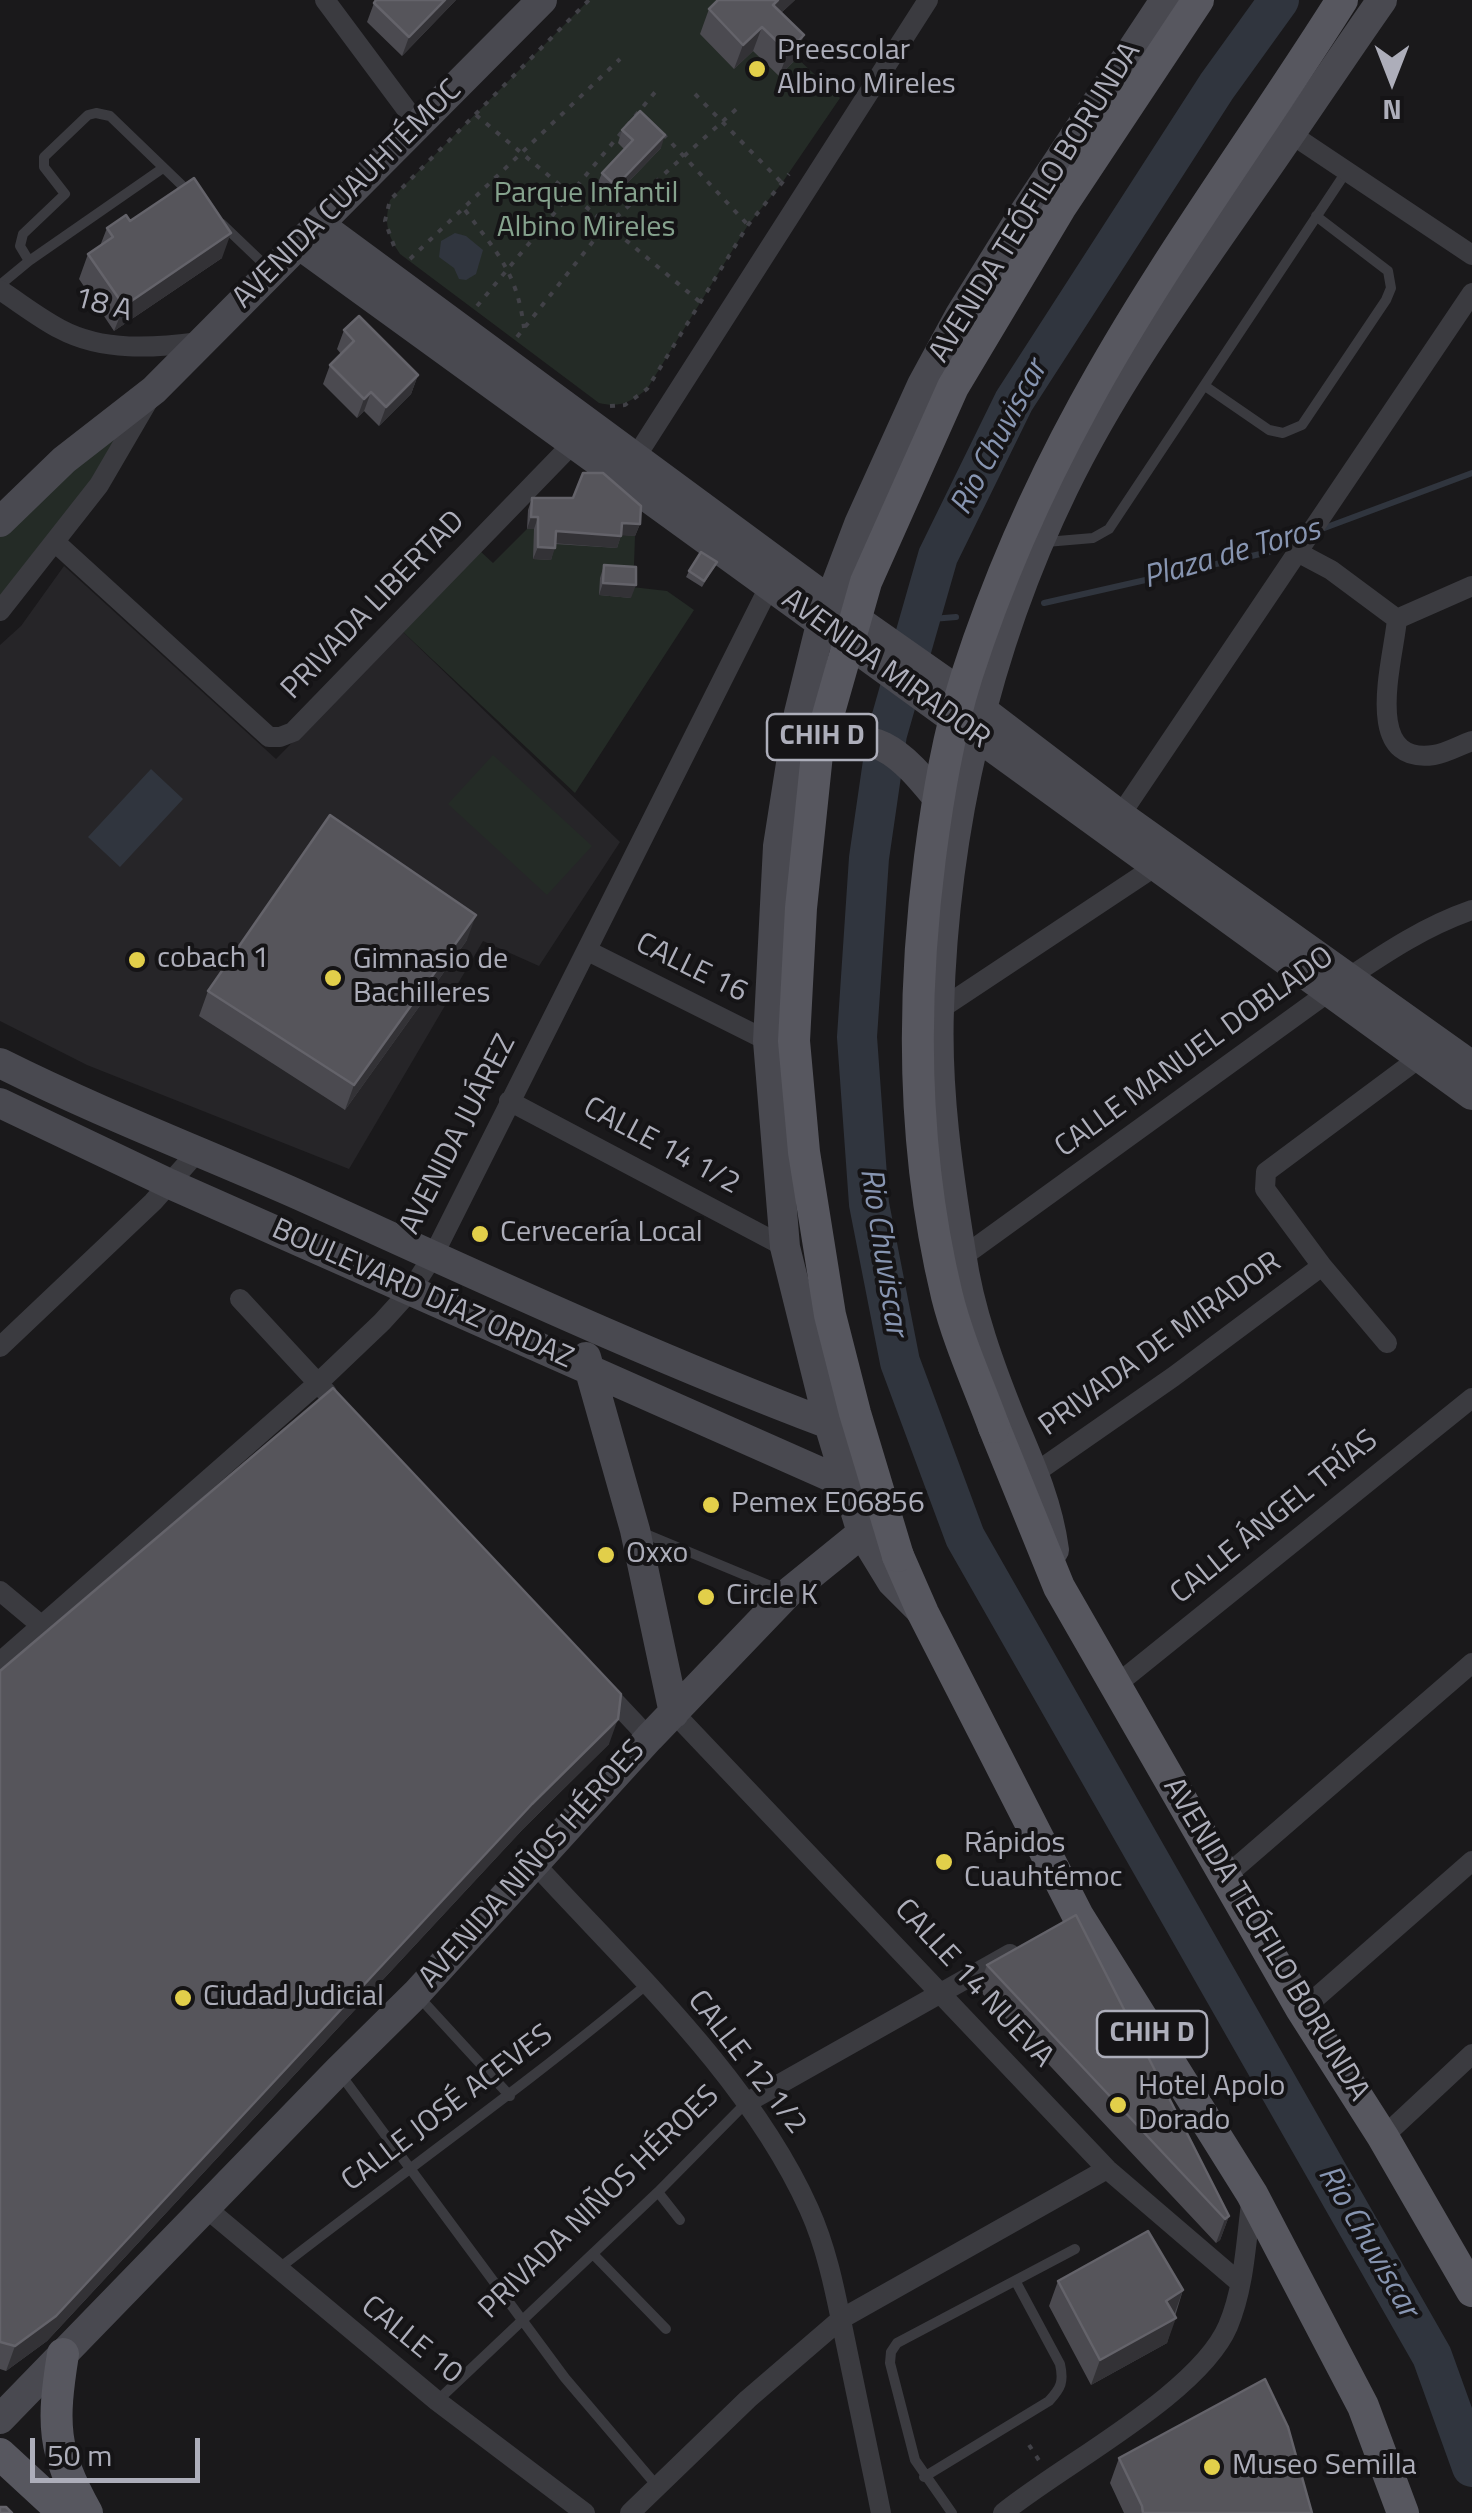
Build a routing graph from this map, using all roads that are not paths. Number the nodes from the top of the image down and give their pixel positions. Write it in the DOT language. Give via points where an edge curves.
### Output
graph roads {
  1 [pos="326,0"];
  2 [pos="542,0"];
  3 [pos="928,0"];
  4 [pos="1198,0"];
  5 [pos="1382,0"];
  6 [pos="1342,1"];
  7 [pos="1156,4"];
  8 [pos="418,125"];
  9 [pos="1291,134"];
  10 [pos="164,168"];
  11 [pos="1346,172"];
  12 [pos="204,207"];
  13 [pos="1316,216"];
  14 [pos="218,220"];
  15 [pos="310,235"];
  16 [pos="1472,255"];
  17 [pos="28,261"];
  18 [pos="272,272"];
  19 [pos="0,287"];
  20 [pos="1472,292"];
  21 [pos="200,342"];
  22 [pos="1204,386"];
  23 [pos="154,390"];
  24 [pos="582,434"];
  25 [pos="629,468"];
  26 [pos="0,522"];
  27 [pos="55,542"];
  28 [pos="1040,542"];
  29 [pos="1300,553"];
  30 [pos="775,575"];
  31 [pos="1472,586"];
  32 [pos="0,612"];
  33 [pos="825,612"];
  34 [pos="1398,619"];
  35 [pos="979,723"];
  36 [pos="1472,741"];
  37 [pos="792,760"];
  38 [pos="956,821"];
  39 [pos="1115,824"];
  40 [pos="1166,861"];
  41 [pos="1472,910"];
  42 [pos="588,952"];
  43 [pos="1339,985"];
  44 [pos="939,1010"];
  45 [pos="768,1040"];
  46 [pos="1430,1050"];
  47 [pos="0,1064"];
  48 [pos="1472,1066"];
  49 [pos="1472,1095"];
  50 [pos="508,1100"];
  51 [pos="0,1103"];
  52 [pos="199,1150"];
  53 [pos="170,1184"];
  54 [pos="786,1247"];
  55 [pos="433,1256"];
  56 [pos="961,1258"];
  57 [pos="1322,1266"];
  58 [pos="411,1290"];
  59 [pos="240,1299"];
  60 [pos="577,1321"];
  61 [pos="1387,1343"];
  62 [pos="0,1347"];
  63 [pos="588,1369"];
  64 [pos="318,1383"];
  65 [pos="1472,1398"];
  66 [pos="344,1411"];
  67 [pos="829,1424"];
  68 [pos="1034,1473"];
  69 [pos="845,1483"];
  70 [pos="635,1530"];
  71 [pos="862,1533"];
  72 [pos="1059,1587"];
  73 [pos="0,1591"];
  74 [pos="788,1593"];
  75 [pos="923,1613"];
  76 [pos="42,1626"];
  77 [pos="0,1662"];
  78 [pos="1472,1664"];
  79 [pos="582,1666"];
  80 [pos="1116,1685"];
  81 [pos="674,1713"];
  82 [pos="648,1738"];
  83 [pos="1472,1861"];
  84 [pos="535,1864"];
  85 [pos="1226,1876"];
  86 [pos="1026,1944"];
  87 [pos="646,1985"];
  88 [pos="940,1992"];
  89 [pos="416,1994"];
  90 [pos="1302,2010"];
  91 [pos="1472,2054"];
  92 [pos="338,2070"];
  93 [pos="510,2096"];
  94 [pos="746,2103"];
  95 [pos="1383,2138"];
  96 [pos="407,2168"];
  97 [pos="1106,2169"];
  98 [pos="658,2192"];
  99 [pos="1252,2194"];
  100 [pos="206,2208"];
  101 [pos="680,2220"];
  102 [pos="1074,2249"];
  103 [pos="593,2254"];
  104 [pos="277,2269"];
  105 [pos="1016,2282"];
  106 [pos="1240,2283"];
  107 [pos="1472,2291"];
  108 [pos="841,2319"];
  109 [pos="522,2320"];
  110 [pos="666,2329"];
  111 [pos="63,2354"];
  112 [pos="437,2401"];
  113 [pos="0,2419"];
  114 [pos="0,2454"];
  115 [pos="924,2477"];
  116 [pos="657,2486"];
  117 [pos="64,2513"];
  118 [pos="86,2513"];
  119 [pos="586,2513"];
  120 [pos="630,2513"];
  121 [pos="881,2513"];
  122 [pos="952,2513"];
  123 [pos="1004,2513"];
  124 [pos="1403,2513"];
  1 -- 8 [label="street"];
  2 -- 8 [label="main road, AVENIDA CUAUHTÉMOC"];
  3 -- 25 [label="street"];
  4 -- 75 [label="main road, CHIH D, bridge" via="1060,208 953,386 866,582 817,754 794,1040 804,1152 830,1315 855,1413 898,1556"];
  5 -- 9 [label="main road, AVENIDA TEÓFILO BORUNDA"];
  6 -- 72 [label="main road, AVENIDA TEÓFILO BORUNDA, bridge" via="1070,431 1004,572 941,774 915,1006 921,1143 933,1228 948,1300"];
  7 -- 33 [label="main road, AVENIDA TEÓFILO BORUNDA" via="960,315 890,455"];
  8 -- 15 [label="main road, AVENIDA CUAUHTÉMOC"];
  9 -- 11 [label="street"];
  9 -- 28 [label="main road, AVENIDA TEÓFILO BORUNDA" via="1106,407"];
  10 -- 12 [label="lane"];
  10 -- 17 [label="lane"];
  10 -- 17 [label="lane" via="110,116 88,116 44,158 65,194 22,234"];
  11 -- 13 [label="lane"];
  11 -- 16 [label="street"];
  13 -- 22 [label="lane"];
  13 -- 22 [label="lane" via="1388,271 1386,300 1302,426 1269,430"];
  14 -- 18 [label="lane"];
  15 -- 18 [label="main road, AVENIDA CUAUHTÉMOC"];
  15 -- 24 [label="main road, AVENIDA MIRADOR"];
  17 -- 19 [label="lane"];
  18 -- 21 [label="main road, AVENIDA CUAUHTÉMOC"];
  19 -- 21 [label="street, 18 A" via="63,330 108,345"];
  20 -- 29 [label="street"];
  21 -- 23 [label="main road, AVENIDA CUAUHTÉMOC"];
  22 -- 28 [label="lane" via="1109,528 1092,538"];
  23 -- 26 [label="main road, AVENIDA CUAUHTÉMOC" via="64,460"];
  23 -- 27 [label="street" via="98,486"];
  24 -- 25 [label="main road, AVENIDA MIRADOR"];
  24 -- 27 [label="street, PRIVADA LIBERTAD" via="293,732 280,737 270,736"];
  25 -- 30 [label="main road, AVENIDA MIRADOR"];
  27 -- 32 [label="street"];
  28 -- 35 [label="main road, AVENIDA TEÓFILO BORUNDA"];
  29 -- 34 [label="street"];
  29 -- 39 [label="street"];
  30 -- 33 [label="main road, AVENIDA MIRADOR"];
  30 -- 42 [label="street, AVENIDA JUÁREZ"];
  31 -- 34 [label="street"];
  33 -- 35 [label="main road, AVENIDA MIRADOR"];
  33 -- 37 [label="main road, AVENIDA TEÓFILO BORUNDA"];
  34 -- 36 [label="street" via="1385,709 1389,735 1417,754 1435,755"];
  35 -- 38 [label="main road, AVENIDA TEÓFILO BORUNDA"];
  35 -- 39 [label="main road, AVENIDA MIRADOR"];
  37 -- 38 [label="main road" via="848,737 891,751"];
  37 -- 45 [label="main road, AVENIDA TEÓFILO BORUNDA" via="778,846"];
  38 -- 44 [label="main road, AVENIDA TEÓFILO BORUNDA"];
  39 -- 40 [label="main road, AVENIDA MIRADOR"];
  40 -- 43 [label="main road, AVENIDA MIRADOR"];
  40 -- 44 [label="street"];
  41 -- 43 [label="street, CALLE MANUEL DOBLADO" via="1413,936"];
  42 -- 45 [label="street, CALLE 16"];
  42 -- 50 [label="street, AVENIDA JUÁREZ"];
  43 -- 46 [label="main road, AVENIDA MIRADOR"];
  43 -- 56 [label="street, CALLE MANUEL DOBLADO"];
  44 -- 56 [label="main road, AVENIDA TEÓFILO BORUNDA" via="945,1142"];
  45 -- 54 [label="main road, AVENIDA TEÓFILO BORUNDA"];
  46 -- 48 [label="main road, AVENIDA MIRADOR"];
  46 -- 49 [label="main road, AVENIDA MIRADOR"];
  46 -- 57 [label="street, PRIVADA DE MIRADOR" via="1266,1172 1266,1189"];
  47 -- 52 [label="main road, BOULEVARD DÍAZ ORDAZ"];
  50 -- 54 [label="street, CALLE 14 1/2"];
  50 -- 55 [label="street, AVENIDA JUÁREZ"];
  51 -- 53 [label="main road, BOULEVARD DÍAZ ORDAZ"];
  52 -- 53 [label="street"];
  52 -- 55 [label="main road, BOULEVARD DÍAZ ORDAZ"];
  53 -- 58 [label="main road, BOULEVARD DÍAZ ORDAZ"];
  53 -- 62 [label="street"];
  54 -- 67 [label="main road, AVENIDA TEÓFILO BORUNDA"];
  55 -- 58 [label="street, AVENIDA JUÁREZ"];
  55 -- 60 [label="main road, BOULEVARD DÍAZ ORDAZ"];
  56 -- 68 [label="main road, AVENIDA TEÓFILO BORUNDA" via="975,1320"];
  57 -- 61 [label="street, PRIVADA DE MIRADOR"];
  57 -- 68 [label="street, PRIVADA DE MIRADOR"];
  58 -- 63 [label="main road, BOULEVARD DÍAZ ORDAZ"];
  58 -- 64 [label="street, AVENIDA JUÁREZ"];
  59 -- 64 [label="street"];
  60 -- 63 [label="main road"];
  60 -- 67 [label="main road, BOULEVARD DÍAZ ORDAZ"];
  63 -- 69 [label="main road, BOULEVARD DÍAZ ORDAZ"];
  63 -- 70 [label="main road"];
  64 -- 66 [label="street"];
  64 -- 76 [label="street, AVENIDA JUÁREZ"];
  65 -- 80 [label="street, CALLE ÁNGEL TRÍAS"];
  67 -- 69 [label="main road, AVENIDA TEÓFILO BORUNDA"];
  68 -- 72 [label="main road, AVENIDA TEÓFILO BORUNDA"];
  69 -- 71 [label="main road, AVENIDA TEÓFILO BORUNDA"];
  70 -- 74 [label="lane"];
  70 -- 81 [label="main road"];
  71 -- 74 [label="main road, AVENIDA NIÑOS HÉROES"];
  71 -- 75 [label="main road, AVENIDA TEÓFILO BORUNDA" via="892,1582"];
  72 -- 80 [label="main road, AVENIDA TEÓFILO BORUNDA"];
  73 -- 76 [label="street"];
  74 -- 81 [label="main road, AVENIDA NIÑOS HÉROES"];
  75 -- 99 [label="main road, CHIH D" via="1069,1920"];
  76 -- 77 [label="street, AVENIDA JUÁREZ"];
  78 -- 85 [label="street"];
  79 -- 82 [label="street"];
  80 -- 85 [label="main road, AVENIDA TEÓFILO BORUNDA"];
  81 -- 82 [label="main road, AVENIDA NIÑOS HÉROES"];
  81 -- 88 [label="street, CALLE 14 NUEVA"];
  82 -- 84 [label="main road, AVENIDA NIÑOS HÉROES"];
  83 -- 90 [label="street"];
  84 -- 87 [label="street, CALLE 12 1/2"];
  84 -- 89 [label="main road, AVENIDA NIÑOS HÉROES"];
  85 -- 90 [label="main road, AVENIDA TEÓFILO BORUNDA"];
  86 -- 88 [label="street, PRIVADA NIÑOS HÉROES"];
  87 -- 93 [label="lane, CALLE JOSÉ ACEVES"];
  87 -- 94 [label="street, CALLE 12 1/2"];
  88 -- 94 [label="street, PRIVADA NIÑOS HÉROES"];
  88 -- 97 [label="street, CALLE 14 NUEVA"];
  89 -- 92 [label="main road, AVENIDA NIÑOS HÉROES"];
  89 -- 93 [label="lane"];
  90 -- 95 [label="main road, AVENIDA TEÓFILO BORUNDA"];
  91 -- 95 [label="street"];
  92 -- 96 [label="lane"];
  92 -- 100 [label="main road, AVENIDA NIÑOS HÉROES"];
  93 -- 96 [label="lane, CALLE JOSÉ ACEVES"];
  94 -- 98 [label="lane, PRIVADA NIÑOS HÉROES"];
  94 -- 108 [label="street, CALLE 12 1/2" via="810,2210"];
  95 -- 107 [label="main road, AVENIDA TEÓFILO BORUNDA"];
  96 -- 104 [label="lane, CALLE JOSÉ ACEVES"];
  96 -- 109 [label="lane"];
  97 -- 106 [label="street, CALLE 14 NUEVA"];
  97 -- 108 [label="street"];
  98 -- 101 [label="lane"];
  98 -- 103 [label="lane, PRIVADA NIÑOS HÉROES"];
  99 -- 106 [label="street"];
  99 -- 124 [label="main road, CHIH D" via="1363,2406"];
  100 -- 104 [label="street, CALLE 10"];
  100 -- 111 [label="main road, AVENIDA NIÑOS HÉROES"];
  102 -- 105 [label="lane"];
  103 -- 109 [label="lane, PRIVADA NIÑOS HÉROES"];
  103 -- 110 [label="lane"];
  104 -- 112 [label="street, CALLE 10"];
  105 -- 115 [label="lane" via="891,2352 909,2442"];
  105 -- 115 [label="lane" via="1060,2364 1060,2389"];
  106 -- 123 [label="street" via="1228,2326 1198,2368"];
  108 -- 116 [label="street"];
  108 -- 121 [label="street, CALLE 12 1/2"];
  109 -- 112 [label="lane, PRIVADA NIÑOS HÉROES"];
  109 -- 116 [label="lane"];
  111 -- 113 [label="main road, AVENIDA NIÑOS HÉROES"];
  111 -- 118 [label="main road" via="57,2442"];
  112 -- 119 [label="street, CALLE 10"];
  114 -- 117 [label="main road"];
  115 -- 122 [label="lane"];
  116 -- 120 [label="street"];
}
